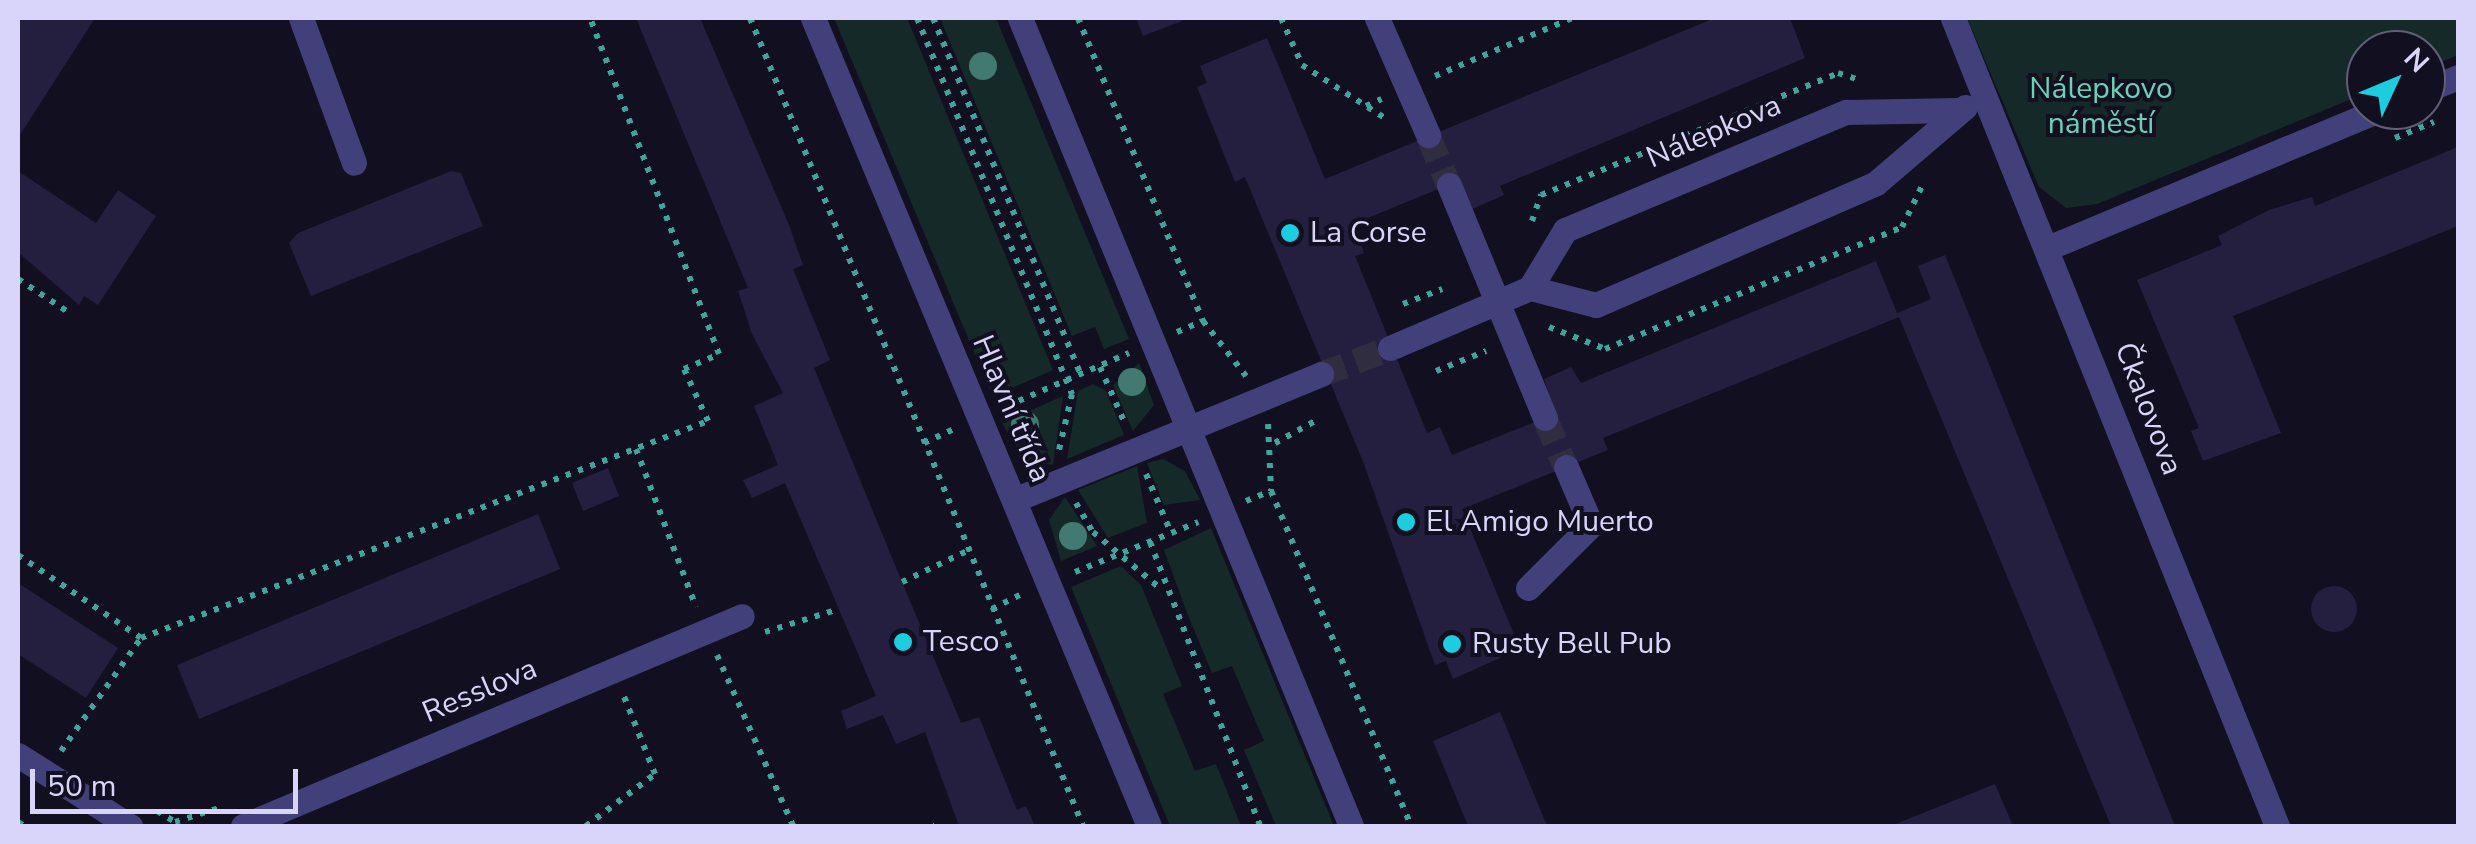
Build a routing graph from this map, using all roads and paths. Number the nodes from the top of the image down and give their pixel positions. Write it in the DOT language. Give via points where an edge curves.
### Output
graph roads {
  1 [pos="301,18"];
  2 [pos="590,18"];
  3 [pos="750,18"];
  4 [pos="814,18"];
  5 [pos="916,18"];
  6 [pos="933,18"];
  7 [pos="1020,18"];
  8 [pos="1281,18"];
  9 [pos="1377,18"];
  10 [pos="1572,18"];
  11 [pos="1953,18"];
  12 [pos="1408,88"];
  13 [pos="1987,98"];
  14 [pos="1366,106"];
  15 [pos="1959,110"];
  16 [pos="2346,124"];
  17 [pos="2414,130"];
  18 [pos="1417,133"];
  19 [pos="2388,141"];
  20 [pos="354,163"];
  21 [pos="1449,185"];
  22 [pos="2050,247"];
  23 [pos="18,279"];
  24 [pos="1530,288"];
  25 [pos="1498,302"];
  26 [pos="68,312"];
  27 [pos="1203,321"];
  28 [pos="1154,342"];
  29 [pos="1390,348"];
  30 [pos="1320,374"];
  31 [pos="1081,375"];
  32 [pos="1067,381"];
  33 [pos="980,418"];
  34 [pos="1545,418"];
  35 [pos="1317,420"];
  36 [pos="1188,427"];
  37 [pos="924,443"];
  38 [pos="1275,443"];
  39 [pos="1566,467"];
  40 [pos="1066,478"];
  41 [pos="1271,491"];
  42 [pos="1014,500"];
  43 [pos="1223,511"];
  44 [pos="1150,542"];
  45 [pos="968,550"];
  46 [pos="18,555"];
  47 [pos="1118,555"];
  48 [pos="902,582"];
  49 [pos="1048,582"];
  50 [pos="1528,588"];
  51 [pos="1162,590"];
  52 [pos="992,608"];
  53 [pos="742,616"];
  54 [pos="141,638"];
  55 [pos="614,670"];
  56 [pos="46,742"];
  57 [pos="60,752"];
  58 [pos="18,755"];
  59 [pos="76,762"];
  60 [pos="142,802"];
  61 [pos="18,822"];
  62 [pos="252,822"];
  63 [pos="24,826"];
  64 [pos="130,826"];
  65 [pos="586,826"];
  66 [pos="1083,826"];
  67 [pos="1149,826"];
  68 [pos="1260,826"];
  69 [pos="1351,826"];
  70 [pos="2277,826"];
  1 -- 20 [label="street"];
  2 -- 54 [label="path" via="719,354 684,369 708,421"];
  3 -- 37 [label="path"];
  4 -- 33 [label="street, Hlavní třída"];
  5 -- 32 [label="path"];
  6 -- 31 [label="path"];
  7 -- 28 [label="street"];
  8 -- 14 [label="path" via="1302,65"];
  9 -- 12 [label="street"];
  10 -- 12 [label="path"];
  11 -- 13 [label="street, Čkalovova"];
  12 -- 14 [label="path"];
  12 -- 18 [label="street"];
  13 -- 15 [label="street, Nálepkova"];
  13 -- 22 [label="street, Čkalovova"];
  14 -- 18 [label="path"];
  15 -- 24 [label="street, Nálepkova" via="1876,183 1596,304"];
  15 -- 24 [label="street, Nálepkova" via="1828,120 1564,230"];
  16 -- 22 [label="street"];
  17 -- 19 [label="path"];
  21 -- 25 [label="street"];
  22 -- 70 [label="street, Čkalovova"];
  23 -- 26 [label="path"];
  24 -- 25 [label="street"];
  25 -- 29 [label="street"];
  25 -- 34 [label="street"];
  27 -- 28 [label="path"];
  28 -- 31 [label="path"];
  28 -- 36 [label="street"];
  30 -- 36 [label="street"];
  31 -- 32 [label="path"];
  32 -- 33 [label="path"];
  32 -- 40 [label="path" via="1073,410 1058,454"];
  33 -- 37 [label="path"];
  33 -- 42 [label="street, Hlavní třída"];
  35 -- 38 [label="path"];
  36 -- 40 [label="street"];
  36 -- 43 [label="street"];
  37 -- 45 [label="path"];
  39 -- 50 [label="street" via="1591,525"];
  40 -- 42 [label="street"];
  40 -- 47 [label="path" via="1084,521"];
  41 -- 43 [label="path"];
  42 -- 49 [label="street, Hlavní třída"];
  43 -- 44 [label="path"];
  43 -- 69 [label="street"];
  44 -- 47 [label="path"];
  44 -- 51 [label="path"];
  45 -- 48 [label="path"];
  45 -- 52 [label="path"];
  46 -- 54 [label="path"];
  47 -- 49 [label="path"];
  47 -- 51 [label="path"];
  49 -- 52 [label="path"];
  49 -- 67 [label="street, Hlavní třída"];
  51 -- 68 [label="path"];
  52 -- 66 [label="path"];
  53 -- 55 [label="street, Resslova"];
  54 -- 57 [label="path"];
  55 -- 62 [label="street, Resslova"];
  55 -- 65 [label="path" via="654,774"];
  56 -- 57 [label="path"];
  57 -- 59 [label="path"];
  58 -- 64 [label="street"];
  60 -- 62 [label="path" via="176,822 251,797"];
  61 -- 63 [label="path"];
}
